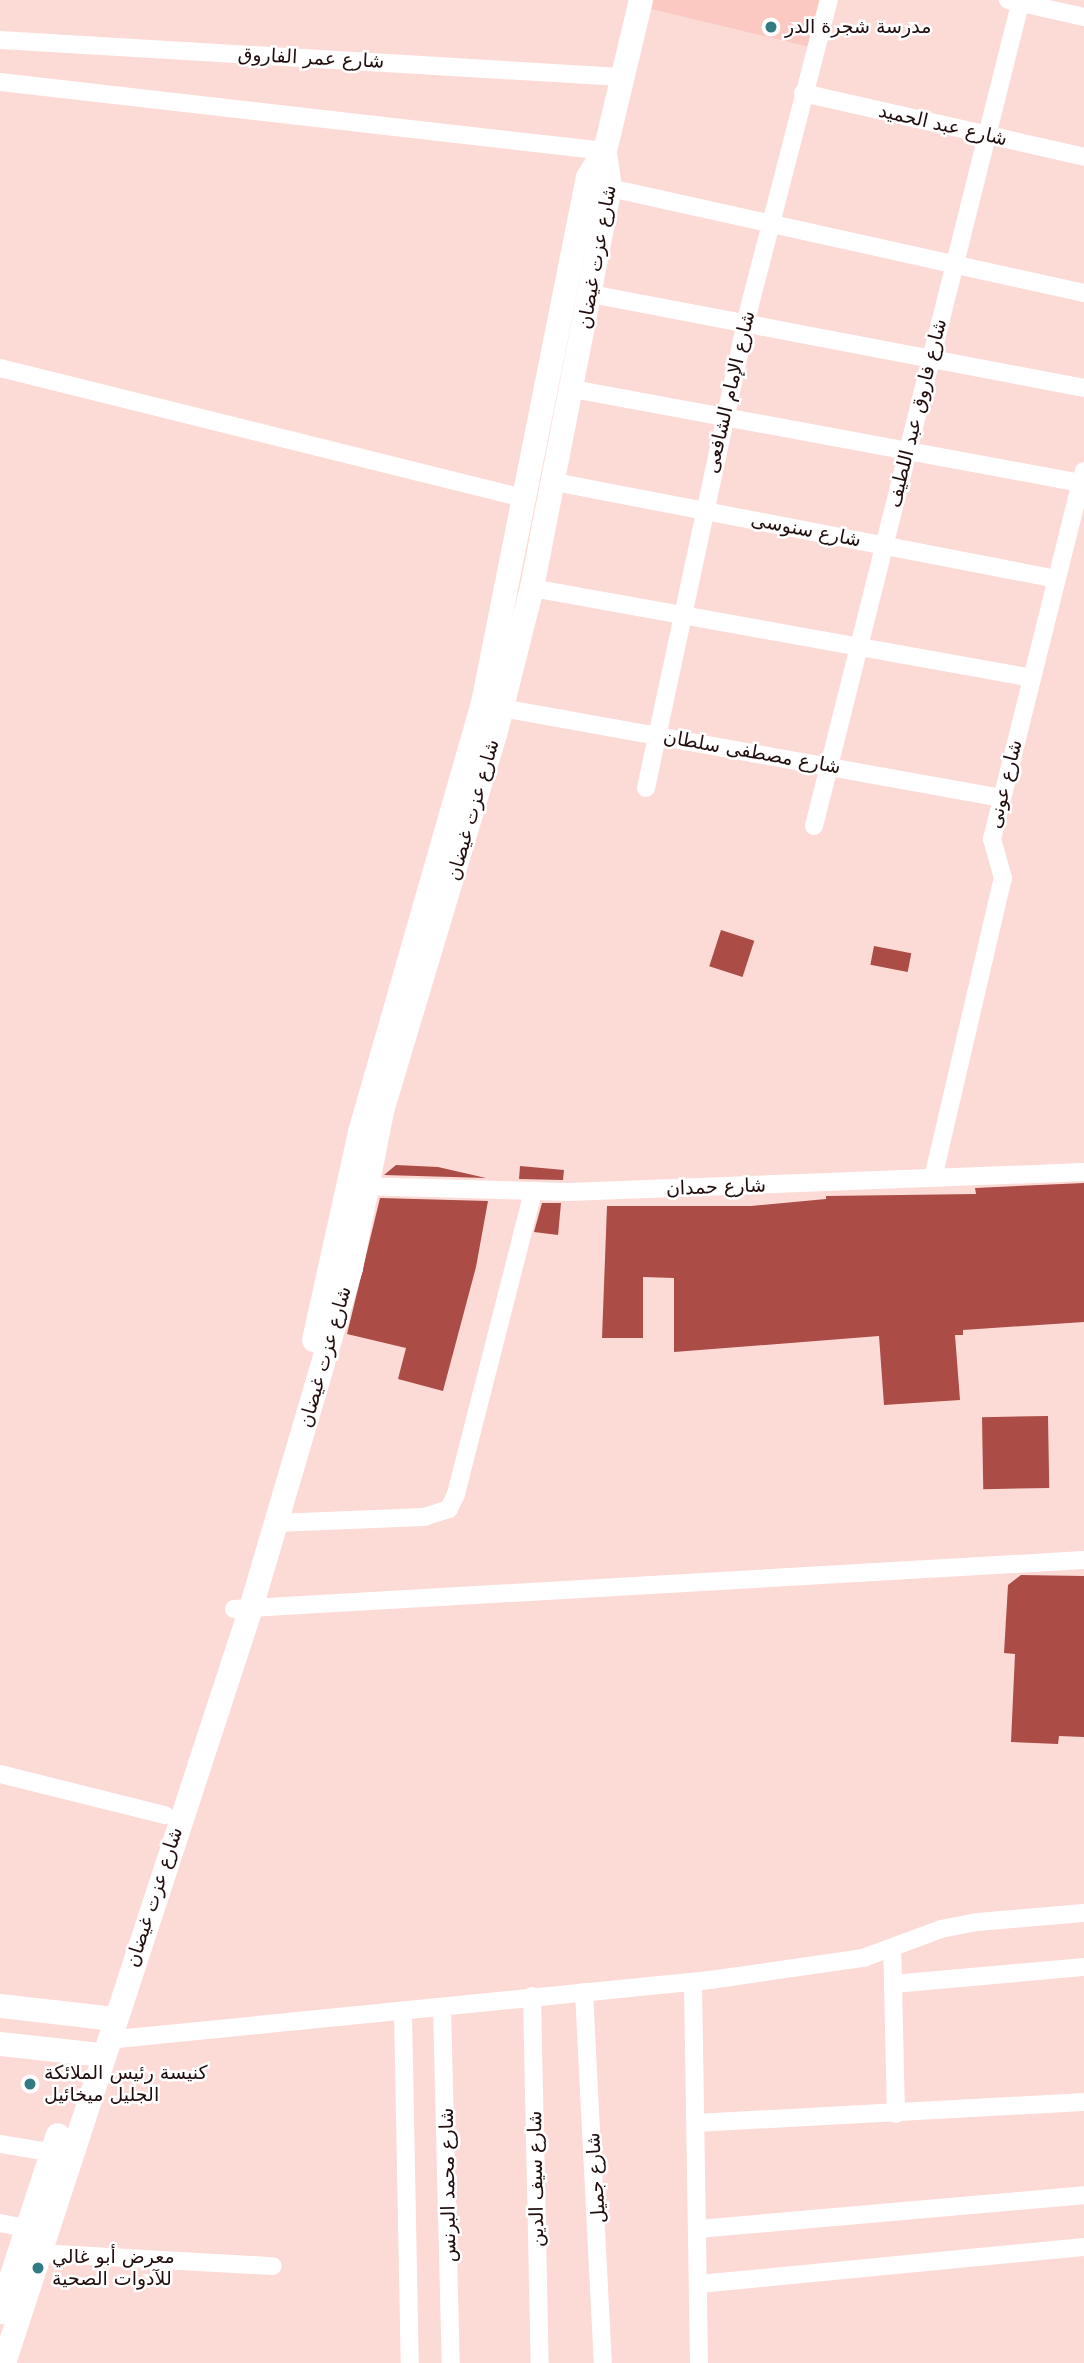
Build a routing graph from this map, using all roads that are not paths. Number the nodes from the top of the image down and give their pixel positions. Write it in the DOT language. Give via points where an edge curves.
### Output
graph roads {
  1 [pos="641,0"];
  2 [pos="829,0"];
  3 [pos="1016,1"];
  4 [pos="1084,17"];
  5 [pos="0,40"];
  6 [pos="621,77"];
  7 [pos="0,82"];
  8 [pos="803,93"];
  9 [pos="989,136"];
  10 [pos="605,151"];
  11 [pos="1084,157"];
  12 [pos="610,188"];
  13 [pos="770,220"];
  14 [pos="955,263"];
  15 [pos="591,293"];
  16 [pos="1084,293"];
  17 [pos="746,320"];
  18 [pos="931,355"];
  19 [pos="0,368"];
  20 [pos="1084,388"];
  21 [pos="573,389"];
  22 [pos="725,415"];
  23 [pos="908,450"];
  24 [pos="1082,477"];
  25 [pos="555,482"];
  26 [pos="527,499"];
  27 [pos="703,510"];
  28 [pos="885,545"];
  29 [pos="1057,579"];
  30 [pos="532,588"];
  31 [pos="681,614"];
  32 [pos="860,647"];
  33 [pos="1032,678"];
  34 [pos="502,708"];
  35 [pos="656,735"];
  36 [pos="829,765"];
  37 [pos="646,788"];
  38 [pos="1001,798"];
  39 [pos="814,826"];
  40 [pos="1084,1172"];
  41 [pos="933,1178"];
  42 [pos="358,1186"];
  43 [pos="533,1191"];
  44 [pos="276,1523"];
  45 [pos="1084,1560"];
  46 [pos="242,1608"];
  47 [pos="0,1774"];
  48 [pos="165,1815"];
  49 [pos="1084,1913"];
  50 [pos="892,1949"];
  51 [pos="1084,1967"];
  52 [pos="693,1982"];
  53 [pos="893,1984"];
  54 [pos="584,1992"];
  55 [pos="532,1996"];
  56 [pos="0,2006"];
  57 [pos="442,2007"];
  58 [pos="403,2012"];
  59 [pos="102,2037"];
  60 [pos="0,2044"];
  61 [pos="1084,2102"];
  62 [pos="896,2114"];
  63 [pos="696,2123"];
  64 [pos="0,2144"];
  65 [pos="60,2154"];
  66 [pos="1084,2195"];
  67 [pos="0,2223"];
  68 [pos="26,2228"];
  69 [pos="698,2229"];
  70 [pos="1084,2247"];
  71 [pos="38,2253"];
  72 [pos="273,2266"];
  73 [pos="699,2284"];
  74 [pos="0,2312"];
  75 [pos="4,2363"];
  76 [pos="410,2363"];
  77 [pos="451,2363"];
  78 [pos="540,2363"];
  79 [pos="603,2363"];
  80 [pos="699,2363"];
  1 -- 6 [label="street"];
  2 -- 8 [label="street, شارع الإمام الشافعى"];
  3 -- 4 [label="street"];
  3 -- 9 [label="street, شارع فاروق عبد اللطيف"];
  5 -- 6 [label="street, شارع عمر الفاروق"];
  6 -- 10 [label="street"];
  7 -- 10 [label="street"];
  8 -- 9 [label="street, شارع عبد الحميد"];
  8 -- 13 [label="street, شارع الإمام الشافعى"];
  9 -- 11 [label="street, شارع عبد الحميد"];
  9 -- 14 [label="street, شارع فاروق عبد اللطيف"];
  10 -- 12 [label="street, شارع عزت غيضان"];
  10 -- 26 [label="street, شارع عزت غيضان" via="588,177"];
  12 -- 13 [label="street"];
  12 -- 15 [label="street, شارع عزت غيضان"];
  13 -- 14 [label="street"];
  13 -- 17 [label="street, شارع الإمام الشافعى"];
  14 -- 16 [label="street"];
  14 -- 18 [label="street, شارع فاروق عبد اللطيف"];
  15 -- 17 [label="street"];
  15 -- 21 [label="street, شارع عزت غيضان"];
  17 -- 18 [label="street"];
  17 -- 22 [label="street, شارع الإمام الشافعى"];
  18 -- 20 [label="street"];
  18 -- 23 [label="street, شارع فاروق عبد اللطيف"];
  19 -- 26 [label="street"];
  21 -- 22 [label="street"];
  21 -- 25 [label="street, شارع عزت غيضان"];
  22 -- 23 [label="street"];
  22 -- 27 [label="street, شارع الإمام الشافعى"];
  23 -- 24 [label="street"];
  23 -- 28 [label="street, شارع فاروق عبد اللطيف"];
  24 -- 29 [label="street, شارع عونى"];
  25 -- 27 [label="street, شارع سنوسى"];
  25 -- 30 [label="street, شارع عزت غيضان"];
  26 -- 42 [label="street, شارع عزت غيضان" via="476,730"];
  27 -- 28 [label="street, شارع سنوسى"];
  27 -- 31 [label="street, شارع الإمام الشافعى"];
  28 -- 29 [label="street, شارع سنوسى"];
  28 -- 32 [label="street, شارع فاروق عبد اللطيف"];
  29 -- 33 [label="street, شارع عونى"];
  30 -- 31 [label="street"];
  30 -- 34 [label="street, شارع عزت غيضان"];
  31 -- 32 [label="street"];
  31 -- 35 [label="street, شارع الإمام الشافعى"];
  32 -- 33 [label="street"];
  32 -- 36 [label="street, شارع فاروق عبد اللطيف"];
  33 -- 38 [label="street, شارع عونى"];
  34 -- 35 [label="street, شارع مصطفى سلطان"];
  34 -- 42 [label="street, شارع عزت غيضان"];
  35 -- 36 [label="street, شارع مصطفى سلطان"];
  35 -- 37 [label="street, شارع الإمام الشافعى"];
  36 -- 38 [label="street, شارع مصطفى سلطان"];
  36 -- 39 [label="street, شارع فاروق عبد اللطيف"];
  38 -- 41 [label="street, شارع عونى" via="992,839 1003,878"];
  40 -- 41 [label="street, شارع حمدان"];
  41 -- 43 [label="street, شارع حمدان"];
  42 -- 43 [label="street, شارع حمدان"];
  42 -- 44 [label="street, شارع عزت غيضان" via="351,1268"];
  42 -- 46 [label="street, شارع عزت غيضان"];
  43 -- 44 [label="street" via="449,1509 424,1517"];
  44 -- 46 [label="street, شارع عزت غيضان"];
  45 -- 46 [label="street"];
  46 -- 48 [label="street, شارع عزت غيضان"];
  46 -- 59 [label="street, شارع عزت غيضان"];
  47 -- 48 [label="street"];
  48 -- 59 [label="street, شارع عزت غيضان"];
  49 -- 50 [label="street" via="941,1929"];
  50 -- 52 [label="street" via="835,1963"];
  50 -- 53 [label="street"];
  51 -- 53 [label="street"];
  52 -- 54 [label="street"];
  52 -- 63 [label="street"];
  53 -- 62 [label="street"];
  54 -- 55 [label="street"];
  54 -- 79 [label="street, شارع جميل"];
  55 -- 57 [label="street"];
  55 -- 78 [label="street, شارع سيف الدين"];
  56 -- 59 [label="street"];
  57 -- 58 [label="street"];
  57 -- 77 [label="street, شارع محمد البرنس"];
  58 -- 59 [label="street"];
  58 -- 76 [label="street"];
  59 -- 60 [label="street"];
  59 -- 65 [label="street, شارع عزت غيضان"];
  61 -- 62 [label="street"];
  62 -- 63 [label="street"];
  63 -- 69 [label="street"];
  64 -- 65 [label="street"];
  65 -- 68 [label="street, شارع عزت غيضان"];
  65 -- 71 [label="street, شارع عزت غيضان"];
  66 -- 69 [label="street"];
  67 -- 68 [label="street"];
  68 -- 74 [label="street, شارع عزت غيضان"];
  69 -- 73 [label="street"];
  70 -- 73 [label="street"];
  71 -- 72 [label="street"];
  71 -- 75 [label="street, شارع عزت غيضان"];
  73 -- 80 [label="street"];
}
